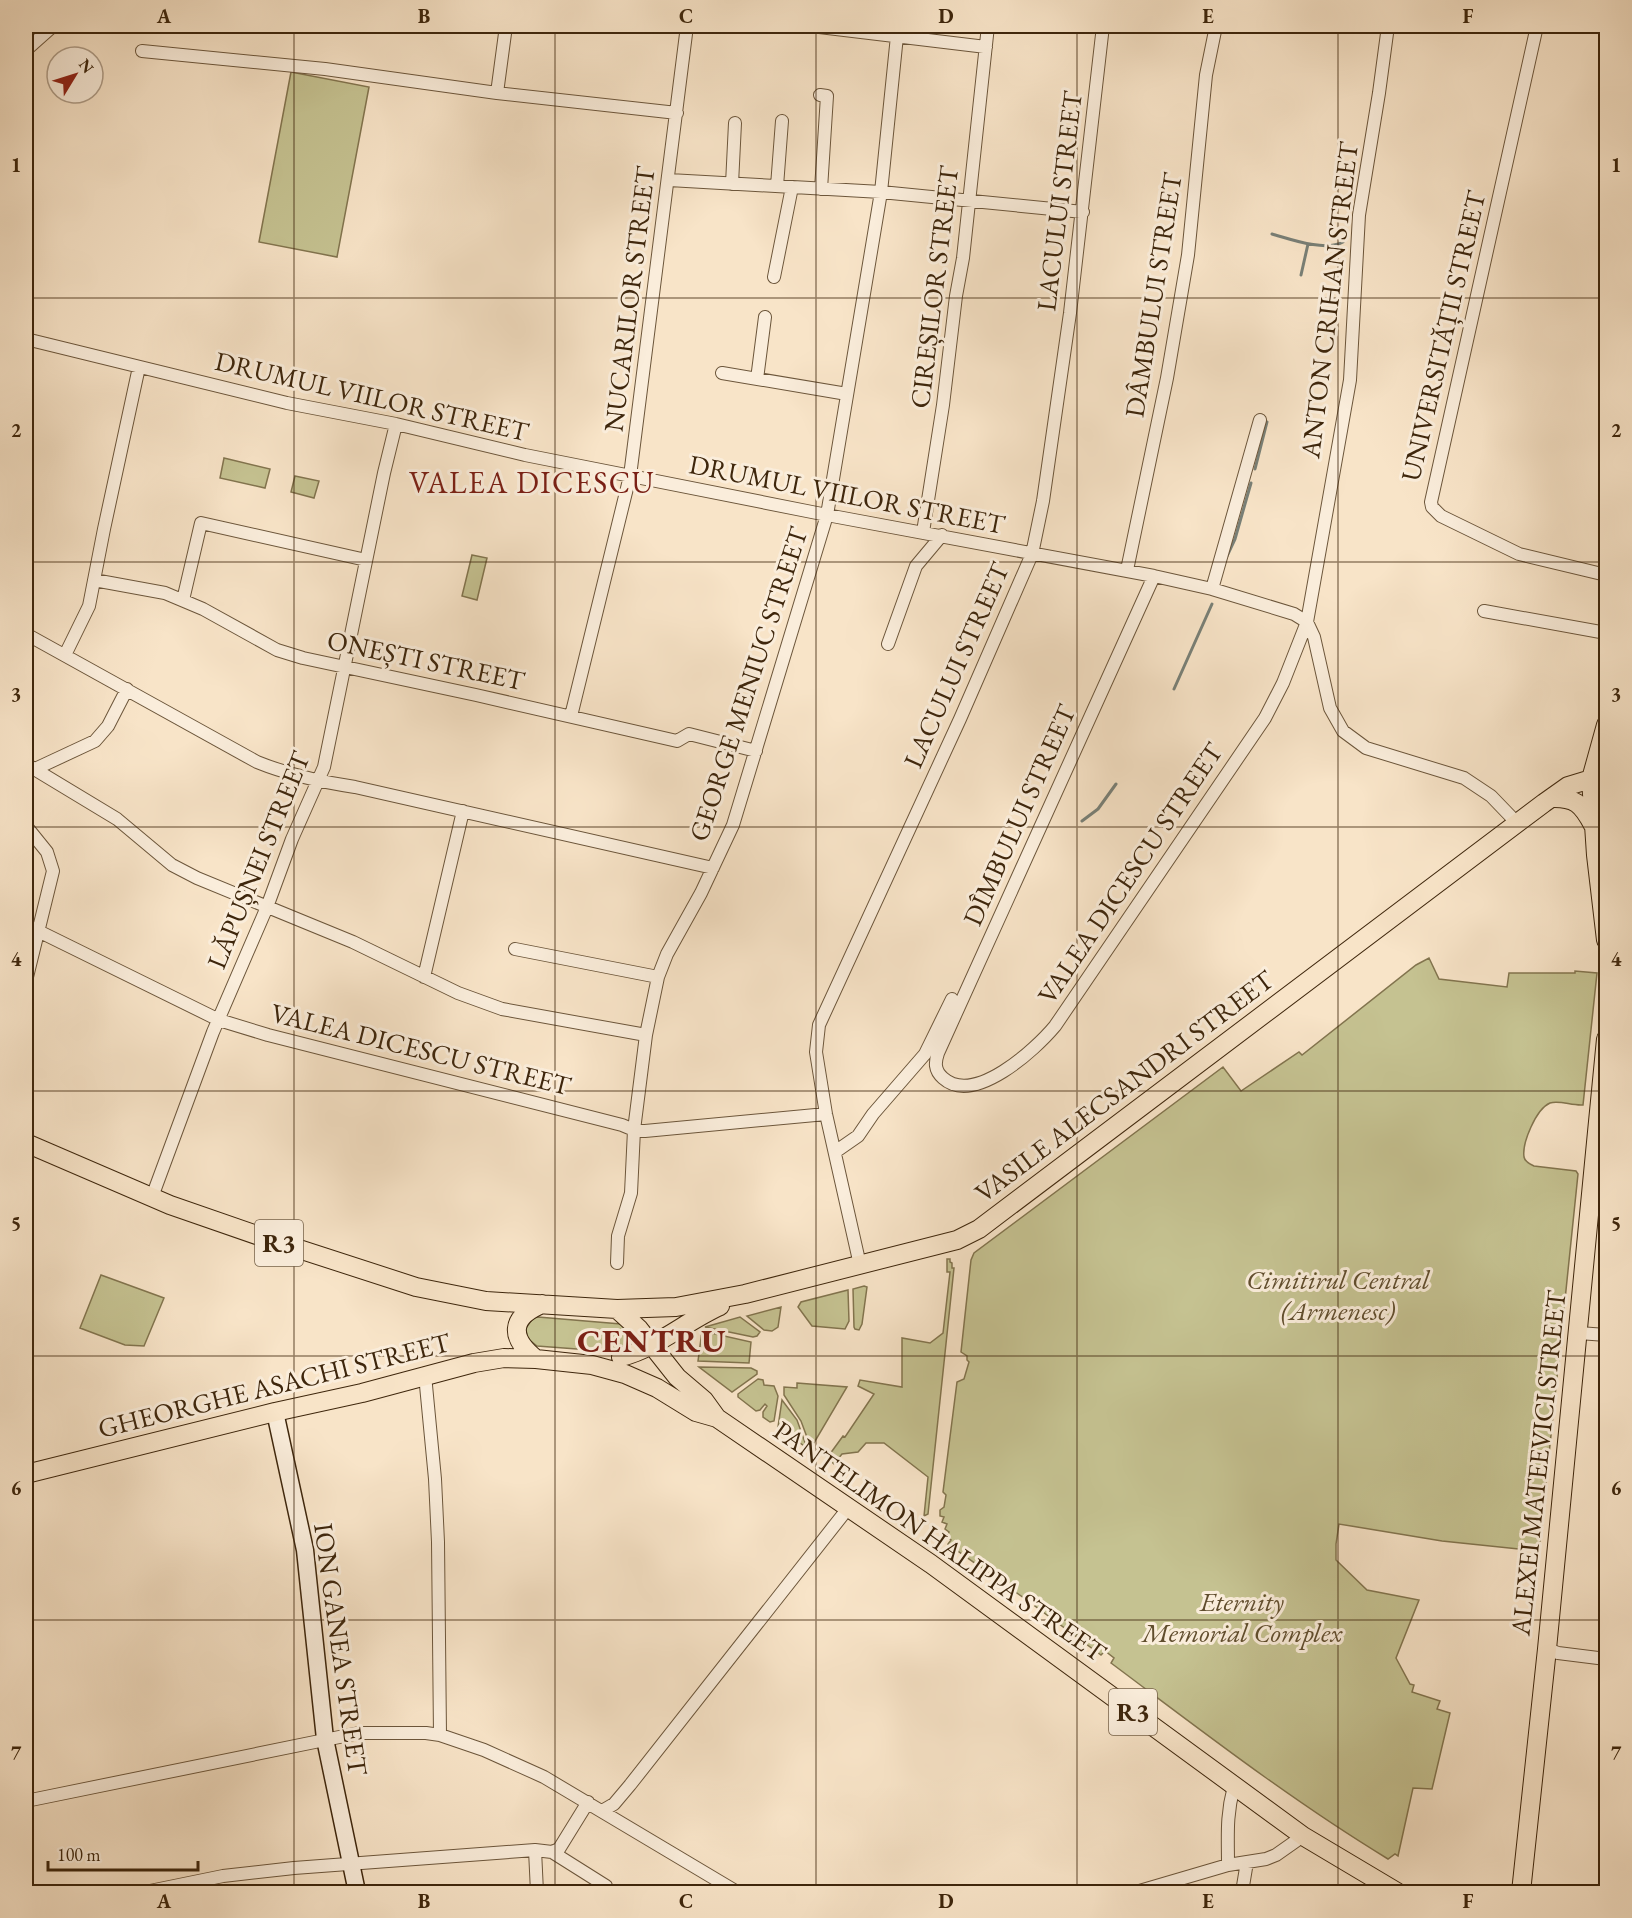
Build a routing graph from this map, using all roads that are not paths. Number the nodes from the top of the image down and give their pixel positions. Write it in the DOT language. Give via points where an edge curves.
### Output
graph roads {
  1 [pos="53,26"];
  2 [pos="506,26"];
  3 [pos="687,26"];
  4 [pos="811,26"];
  5 [pos="988,26"];
  6 [pos="1103,26"];
  7 [pos="1216,26"];
  8 [pos="1388,26"];
  9 [pos="1537,26"];
  10 [pos="897,36"];
  11 [pos="986,47"];
  12 [pos="26,50"];
  13 [pos="142,51"];
  14 [pos="497,93"];
  15 [pos="820,95"];
  16 [pos="676,113"];
  17 [pos="782,121"];
  18 [pos="735,123"];
  19 [pos="669,180"];
  20 [pos="732,184"];
  21 [pos="777,186"];
  22 [pos="792,187"];
  23 [pos="821,189"];
  24 [pos="881,192"];
  25 [pos="970,200"];
  26 [pos="1083,213"];
  27 [pos="774,277"];
  28 [pos="765,317"];
  29 [pos="26,339"];
  30 [pos="140,367"];
  31 [pos="722,373"];
  32 [pos="757,379"];
  33 [pos="847,394"];
  34 [pos="1260,420"];
  35 [pos="396,424"];
  36 [pos="630,476"];
  37 [pos="827,515"];
  38 [pos="923,532"];
  39 [pos="942,535"];
  40 [pos="1032,554"];
  41 [pos="366,560"];
  42 [pos="1127,570"];
  43 [pos="1606,575"];
  44 [pos="1154,576"];
  45 [pos="94,579"];
  46 [pos="1212,589"];
  47 [pos="183,600"];
  48 [pos="1484,611"];
  49 [pos="1306,622"];
  50 [pos="1606,633"];
  51 [pos="26,634"];
  52 [pos="888,644"];
  53 [pos="65,655"];
  54 [pos="345,668"];
  55 [pos="127,689"];
  56 [pos="570,716"];
  57 [pos="1606,724"];
  58 [pos="756,751"];
  59 [pos="30,766"];
  60 [pos="1599,780"];
  61 [pos="318,782"];
  62 [pos="1551,798"];
  63 [pos="463,811"];
  64 [pos="1517,823"];
  65 [pos="26,826"];
  66 [pos="1595,829"];
  67 [pos="713,868"];
  68 [pos="267,907"];
  69 [pos="26,925"];
  70 [pos="38,931"];
  71 [pos="1606,940"];
  72 [pos="515,950"];
  73 [pos="424,977"];
  74 [pos="658,977"];
  75 [pos="26,981"];
  76 [pos="952,999"];
  77 [pos="219,1020"];
  78 [pos="646,1035"];
  79 [pos="1606,1039"];
  80 [pos="939,1074"];
  81 [pos="826,1114"];
  82 [pos="634,1130"];
  83 [pos="26,1143"];
  84 [pos="835,1152"];
  85 [pos="152,1197"];
  86 [pos="616,1263"];
  87 [pos="860,1265"];
  88 [pos="745,1294"];
  89 [pos="544,1303"];
  90 [pos="624,1315"];
  91 [pos="1579,1333"];
  92 [pos="1606,1335"];
  93 [pos="652,1344"];
  94 [pos="621,1357"];
  95 [pos="536,1359"];
  96 [pos="592,1365"];
  97 [pos="425,1375"];
  98 [pos="275,1412"];
  99 [pos="717,1418"];
  100 [pos="26,1474"];
  101 [pos="849,1507"];
  102 [pos="1547,1649"];
  103 [pos="1606,1659"];
  104 [pos="440,1735"];
  105 [pos="325,1739"];
  106 [pos="1234,1786"];
  107 [pos="26,1801"];
  108 [pos="588,1802"];
  109 [pos="602,1811"];
  110 [pos="1304,1836"];
  111 [pos="536,1850"];
  112 [pos="552,1852"];
  113 [pos="1247,1862"];
  114 [pos="352,1865"];
  115 [pos="1228,1865"];
  116 [pos="606,1886"];
  117 [pos="145,1893"];
  118 [pos="357,1893"];
  119 [pos="537,1893"];
  120 [pos="737,1893"];
  121 [pos="1136,1893"];
  122 [pos="1242,1893"];
  123 [pos="1397,1893"];
  124 [pos="1521,1893"];
  1 -- 12 [label="street"];
  2 -- 14 [label="street"];
  3 -- 16 [label="street, NUCARILOR STREET"];
  4 -- 10 [label="street"];
  5 -- 11 [label="street, CIREȘILOR STREET"];
  6 -- 26 [label="street, LACULUI STREET"];
  7 -- 42 [label="street, DÂMBULUI STREET" via="1206,75 1186,266"];
  8 -- 49 [label="street, ANTON CRIHAN STREET" via="1358,225 1350,380"];
  9 -- 43 [label="street, UNIVERSITĂȚII STREET" via="1431,502 1441,516 1519,554"];
  10 -- 11 [label="street"];
  10 -- 24 [label="street, GEORGE MENIUC STREET"];
  11 -- 25 [label="street, CIREȘILOR STREET"];
  13 -- 14 [label="street" via="350,72"];
  14 -- 16 [label="street"];
  15 -- 23 [label="street" via="827,96"];
  16 -- 19 [label="street, NUCARILOR STREET"];
  17 -- 21 [label="street"];
  18 -- 20 [label="street"];
  19 -- 20 [label="street"];
  19 -- 36 [label="street, NUCARILOR STREET"];
  20 -- 21 [label="street"];
  21 -- 22 [label="street"];
  22 -- 23 [label="street"];
  22 -- 27 [label="street"];
  23 -- 24 [label="street"];
  24 -- 25 [label="street"];
  24 -- 33 [label="street, GEORGE MENIUC STREET"];
  25 -- 26 [label="street"];
  25 -- 38 [label="street, CIREȘILOR STREET"];
  26 -- 40 [label="street, LACULUI STREET" via="1043,501"];
  28 -- 32 [label="street"];
  29 -- 30 [label="street, DRUMUL VIILOR STREET"];
  30 -- 35 [label="street, DRUMUL VIILOR STREET" via="287,403"];
  30 -- 45 [label="street"];
  31 -- 32 [label="street"];
  32 -- 33 [label="street"];
  33 -- 37 [label="street, GEORGE MENIUC STREET"];
  34 -- 46 [label="street"];
  35 -- 36 [label="street, DRUMUL VIILOR STREET"];
  35 -- 41 [label="street, LĂPUȘNEI STREET"];
  36 -- 37 [label="street, DRUMUL VIILOR STREET"];
  36 -- 56 [label="street, NUCARILOR STREET"];
  37 -- 38 [label="street, DRUMUL VIILOR STREET"];
  37 -- 58 [label="street, GEORGE MENIUC STREET"];
  38 -- 39 [label="street, DRUMUL VIILOR STREET"];
  39 -- 40 [label="street, DRUMUL VIILOR STREET"];
  39 -- 52 [label="street" via="916,566"];
  40 -- 42 [label="street, DRUMUL VIILOR STREET"];
  40 -- 81 [label="street, LACULUI STREET" via="819,1025 816,1052"];
  41 -- 47 [label="street" via="201,523"];
  41 -- 54 [label="street, LĂPUȘNEI STREET"];
  42 -- 44 [label="street, DRUMUL VIILOR STREET"];
  44 -- 46 [label="street, DRUMUL VIILOR STREET"];
  44 -- 80 [label="street, DÎMBULUI STREET" via="938,1053 935,1061"];
  45 -- 47 [label="street, ONEȘTI STREET"];
  45 -- 53 [label="street" via="89,606"];
  46 -- 49 [label="street, DRUMUL VIILOR STREET" via="1294,614"];
  47 -- 54 [label="street, ONEȘTI STREET" via="277,650"];
  48 -- 50 [label="street"];
  49 -- 64 [label="street" via="1314,637 1330,708 1343,731 1366,748 1464,778 1491,796"];
  49 -- 80 [label="street, VALEA DICESCU STREET" via="1265,718 1044,1040 988,1079 959,1086"];
  51 -- 53 [label="street"];
  53 -- 55 [label="street"];
  54 -- 56 [label="street, ONEȘTI STREET"];
  54 -- 61 [label="street, LĂPUȘNEI STREET"];
  55 -- 59 [label="street" via="108,726 94,741"];
  55 -- 61 [label="street" via="257,762"];
  56 -- 58 [label="street, ONEȘTI STREET" via="677,741 689,734"];
  57 -- 60 [label="main road"];
  58 -- 67 [label="street, GEORGE MENIUC STREET" via="733,825"];
  59 -- 68 [label="street" via="117,819 172,865"];
  60 -- 62 [label="main road, VASILE ALECSANDRI STREET" via="1568,786"];
  60 -- 66 [label="main road"];
  61 -- 63 [label="street"];
  61 -- 68 [label="street, LĂPUȘNEI STREET"];
  62 -- 64 [label="main road, VASILE ALECSANDRI STREET"];
  62 -- 66 [label="main road" via="1577,802"];
  63 -- 67 [label="street"];
  63 -- 73 [label="street"];
  64 -- 87 [label="main road, VASILE ALECSANDRI STREET" via="988,1223 957,1240"];
  65 -- 70 [label="street" via="47,852 53,867"];
  66 -- 71 [label="main road"];
  67 -- 74 [label="street, GEORGE MENIUC STREET"];
  68 -- 73 [label="street" via="353,942"];
  68 -- 77 [label="street, LĂPUȘNEI STREET"];
  69 -- 70 [label="street, VALEA DICESCU STREET"];
  70 -- 75 [label="street"];
  70 -- 77 [label="street, VALEA DICESCU STREET"];
  72 -- 74 [label="street"];
  73 -- 78 [label="street" via="494,1007"];
  74 -- 78 [label="street, GEORGE MENIUC STREET"];
  76 -- 84 [label="street" via="925,1054 858,1136"];
  77 -- 82 [label="street, VALEA DICESCU STREET"];
  77 -- 85 [label="street, LĂPUȘNEI STREET"];
  78 -- 82 [label="street, GEORGE MENIUC STREET"];
  79 -- 91 [label="main road, ALEXEI MATEEVICI STREET"];
  81 -- 82 [label="street, VALEA DICESCU STREET"];
  81 -- 84 [label="street, LACULUI STREET"];
  82 -- 86 [label="street, GEORGE MENIUC STREET" via="631,1193 618,1236"];
  83 -- 85 [label="main road, R3"];
  84 -- 87 [label="street, LACULUI STREET"];
  85 -- 89 [label="main road, R3" via="429,1290 486,1301"];
  87 -- 88 [label="main road, VASILE ALECSANDRI STREET"];
  88 -- 90 [label="main road, VASILE ALECSANDRI STREET"];
  88 -- 93 [label="main road"];
  89 -- 90 [label="main road, R3"];
  89 -- 95 [label="main road" via="527,1312 516,1330 520,1344"];
  90 -- 93 [label="main road, PANTELIMON HALIPPA STREET / R3"];
  90 -- 94 [label="main road" via="635,1330 636,1341"];
  91 -- 92 [label="street"];
  91 -- 102 [label="main road, ALEXEI MATEEVICI STREET"];
  93 -- 94 [label="main road"];
  93 -- 99 [label="main road, PANTELIMON HALIPPA STREET / R3"];
  94 -- 96 [label="main road, R3"];
  95 -- 96 [label="main road, R3"];
  95 -- 97 [label="main road, GHEORGHE ASACHI STREET / R3" via="491,1359"];
  96 -- 99 [label="main road, PANTELIMON HALIPPA STREET / R3" via="648,1383 696,1412"];
  97 -- 98 [label="main road, GHEORGHE ASACHI STREET / R3" via="362,1394"];
  97 -- 104 [label="street" via="438,1542"];
  98 -- 100 [label="main road, GHEORGHE ASACHI STREET / R3"];
  98 -- 105 [label="street, ION GANEA STREET" via="305,1551"];
  99 -- 101 [label="main road, PANTELIMON HALIPPA STREET / R3"];
  101 -- 106 [label="main road, PANTELIMON HALIPPA STREET / R3"];
  101 -- 109 [label="street" via="630,1785 614,1804"];
  102 -- 103 [label="street"];
  102 -- 124 [label="main road, ALEXEI MATEEVICI STREET"];
  104 -- 105 [label="street" via="375,1732"];
  104 -- 108 [label="street" via="501,1756"];
  105 -- 107 [label="street"];
  105 -- 114 [label="street, ION GANEA STREET"];
  106 -- 110 [label="main road, PANTELIMON HALIPPA STREET / R3"];
  106 -- 115 [label="street" via="1228,1808"];
  108 -- 109 [label="street"];
  108 -- 112 [label="street" via="559,1849"];
  109 -- 120 [label="street"];
  110 -- 113 [label="street" via="1276,1855"];
  110 -- 123 [label="main road, PANTELIMON HALIPPA STREET / R3"];
  111 -- 112 [label="street"];
  111 -- 114 [label="street"];
  111 -- 119 [label="street"];
  112 -- 116 [label="street"];
  113 -- 115 [label="street"];
  113 -- 122 [label="street"];
  114 -- 117 [label="street" via="223,1876"];
  114 -- 118 [label="street, ION GANEA STREET"];
  115 -- 121 [label="street"];
}
